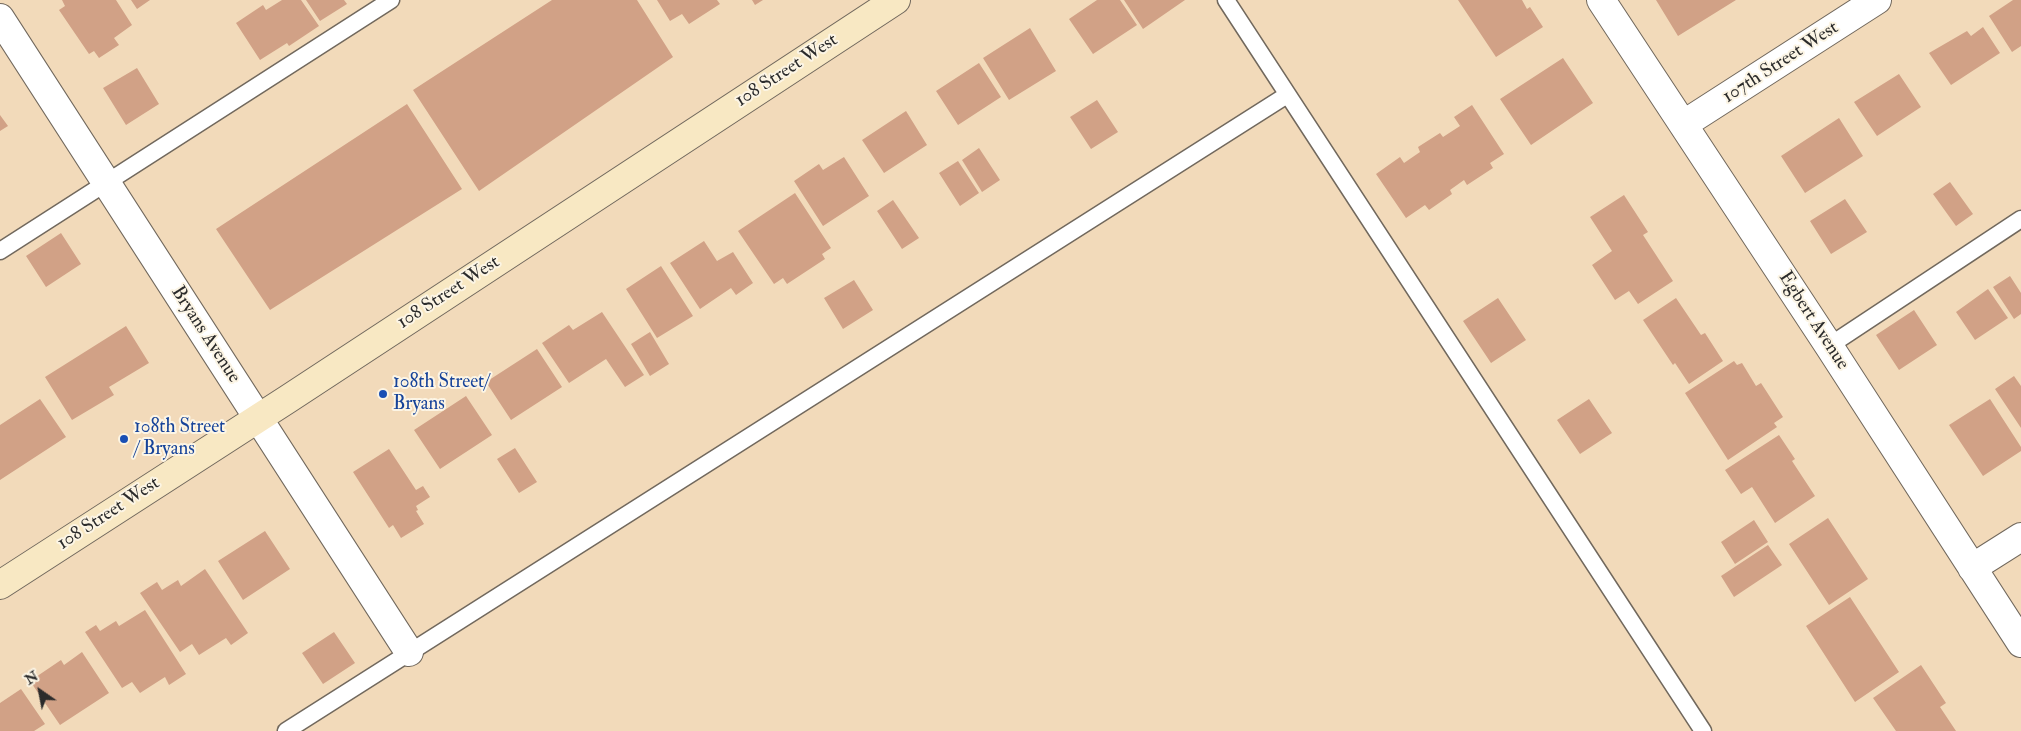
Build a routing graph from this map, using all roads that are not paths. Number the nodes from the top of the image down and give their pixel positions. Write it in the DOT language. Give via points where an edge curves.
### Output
graph roads {
  1 [pos="391,0"];
  2 [pos="896,0"];
  3 [pos="1226,0"];
  4 [pos="1601,0"];
  5 [pos="1877,0"];
  6 [pos="0,18"];
  7 [pos="1287,95"];
  8 [pos="1684,124"];
  9 [pos="106,182"];
  10 [pos="2021,219"];
  11 [pos="0,251"];
  12 [pos="1829,346"];
  13 [pos="258,418"];
  14 [pos="2021,537"];
  15 [pos="1972,568"];
  16 [pos="0,585"];
  17 [pos="2021,643"];
  18 [pos="409,652"];
  19 [pos="286,731"];
  20 [pos="1703,731"];
  1 -- 9 [label="lane"];
  2 -- 13 [label="street, 108 Street West"];
  3 -- 7 [label="lane"];
  4 -- 8 [label="street, Egbert Avenue"];
  5 -- 8 [label="street, 107th Street West"];
  6 -- 9 [label="street, Bryans Avenue"];
  7 -- 18 [label="lane"];
  7 -- 20 [label="lane"];
  8 -- 12 [label="street, Egbert Avenue"];
  9 -- 11 [label="lane"];
  9 -- 13 [label="street, Bryans Avenue"];
  10 -- 12 [label="lane"];
  12 -- 15 [label="street, Egbert Avenue"];
  13 -- 16 [label="street, 108 Street West"];
  13 -- 18 [label="street, Bryans Avenue"];
  14 -- 15 [label="street"];
  15 -- 17 [label="street, Egbert Avenue"];
  18 -- 19 [label="lane"];
}
